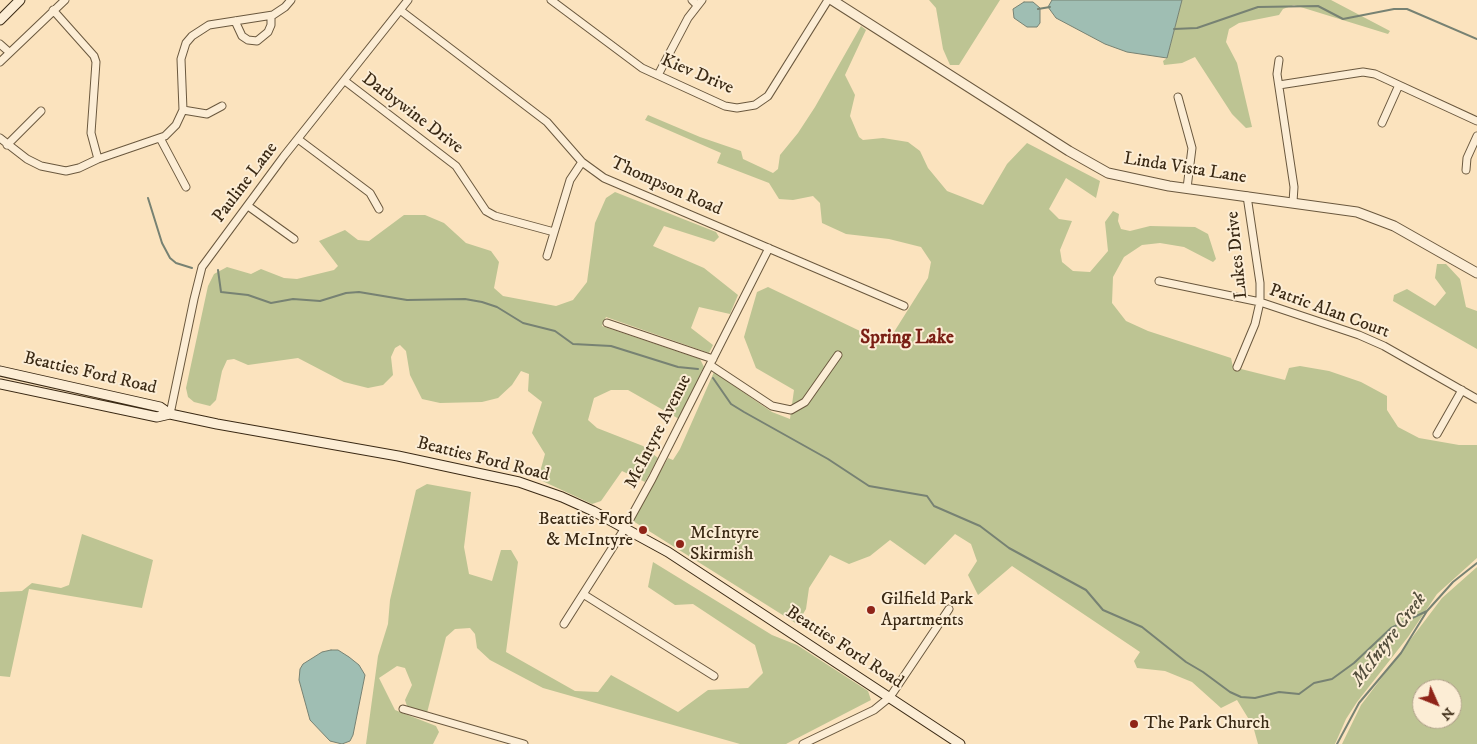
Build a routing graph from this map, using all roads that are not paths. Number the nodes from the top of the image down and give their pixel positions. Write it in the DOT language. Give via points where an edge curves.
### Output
graph roads {
  1 [pos="20,0"];
  2 [pos="65,0"];
  3 [pos="291,0"];
  4 [pos="408,0"];
  5 [pos="551,0"];
  6 [pos="828,0"];
  7 [pos="832,0"];
  8 [pos="697,2"];
  9 [pos="53,10"];
  10 [pos="400,10"];
  11 [pos="271,16"];
  12 [pos="0,20"];
  13 [pos="235,21"];
  14 [pos="0,44"];
  15 [pos="9,52"];
  16 [pos="1278,60"];
  17 [pos="0,62"];
  18 [pos="658,75"];
  19 [pos="345,82"];
  20 [pos="1279,85"];
  21 [pos="1399,85"];
  22 [pos="1178,96"];
  23 [pos="222,106"];
  24 [pos="183,110"];
  25 [pos="41,111"];
  26 [pos="1477,121"];
  27 [pos="1382,123"];
  28 [pos="1477,136"];
  29 [pos="0,138"];
  30 [pos="160,138"];
  31 [pos="298,138"];
  32 [pos="7,145"];
  33 [pos="98,158"];
  34 [pos="582,162"];
  35 [pos="1466,170"];
  36 [pos="186,187"];
  37 [pos="1187,188"];
  38 [pos="1247,196"];
  39 [pos="1292,202"];
  40 [pos="248,206"];
  41 [pos="379,210"];
  42 [pos="554,232"];
  43 [pos="294,239"];
  44 [pos="769,248"];
  45 [pos="547,256"];
  46 [pos="1477,273"];
  47 [pos="1160,281"];
  48 [pos="1260,302"];
  49 [pos="904,306"];
  50 [pos="607,323"];
  51 [pos="838,355"];
  52 [pos="711,362"];
  53 [pos="1237,367"];
  54 [pos="0,370"];
  55 [pos="0,384"];
  56 [pos="1462,390"];
  57 [pos="1477,399"];
  58 [pos="170,414"];
  59 [pos="1437,434"];
  60 [pos="626,528"];
  61 [pos="583,594"];
  62 [pos="949,609"];
  63 [pos="564,624"];
  64 [pos="714,676"];
  65 [pos="890,697"];
  66 [pos="403,709"];
  67 [pos="524,744"];
  68 [pos="803,744"];
  69 [pos="960,744"];
  1 -- 12 [label="main road"];
  2 -- 9 [label="street"];
  3 -- 11 [label="street"];
  4 -- 10 [label="street, Pauline Lane"];
  5 -- 18 [label="street, Kiev Drive" via="630,60"];
  6 -- 18 [label="street, Kiev Drive" via="774,89 755,105 725,106"];
  7 -- 37 [label="main road, Linda Vista Lane" via="1094,166 1121,177"];
  8 -- 18 [label="street"];
  9 -- 15 [label="street"];
  9 -- 33 [label="street" via="96,62 91,133"];
  10 -- 19 [label="street, Pauline Lane"];
  10 -- 34 [label="street, Thompson Road" via="547,122"];
  11 -- 13 [label="street"];
  11 -- 13 [label="street" via="268,32 258,41 242,36"];
  13 -- 24 [label="street" via="202,28 186,43 181,67"];
  14 -- 15 [label="street"];
  15 -- 17 [label="street"];
  16 -- 20 [label="street"];
  19 -- 31 [label="street, Pauline Lane"];
  19 -- 42 [label="street, Darbywine Drive" via="456,166 486,211"];
  20 -- 21 [label="street" via="1363,72"];
  20 -- 39 [label="street" via="1294,187"];
  21 -- 26 [label="street"];
  21 -- 27 [label="street"];
  22 -- 37 [label="street" via="1192,148"];
  23 -- 24 [label="street" via="207,114"];
  24 -- 30 [label="street" via="176,125"];
  25 -- 32 [label="street"];
  28 -- 35 [label="street" via="1467,158"];
  29 -- 32 [label="street"];
  30 -- 33 [label="street"];
  30 -- 36 [label="street"];
  31 -- 40 [label="street, Pauline Lane"];
  31 -- 41 [label="street" via="370,193"];
  32 -- 33 [label="street" via="27,159 52,169 80,168"];
  34 -- 42 [label="street" via="570,180"];
  34 -- 44 [label="street, Thompson Road" via="616,184"];
  37 -- 38 [label="main road, Linda Vista Lane"];
  38 -- 39 [label="main road, Linda Vista Lane"];
  38 -- 48 [label="street, Lukes Drive"];
  39 -- 46 [label="main road, Linda Vista Lane" via="1370,215"];
  40 -- 43 [label="street"];
  40 -- 58 [label="street, Pauline Lane" via="202,267"];
  42 -- 45 [label="street"];
  44 -- 49 [label="street, Thompson Road"];
  44 -- 52 [label="street, McIntyre Avenue"];
  47 -- 48 [label="street, Patric Alan Court"];
  48 -- 53 [label="street, Lukes Drive" via="1255,324"];
  48 -- 56 [label="street, Patric Alan Court" via="1372,340"];
  50 -- 52 [label="street"];
  51 -- 52 [label="street" via="806,402 791,410 772,406"];
  52 -- 60 [label="street, McIntyre Avenue"];
  54 -- 58 [label="main road, Beatties Ford Road" via="160,407"];
  55 -- 58 [label="main road, Beatties Ford Road" via="157,417"];
  56 -- 57 [label="street, Patric Alan Court"];
  56 -- 59 [label="street"];
  58 -- 60 [label="main road, Beatties Ford Road" via="519,482 562,497"];
  60 -- 61 [label="street, McIntyre Avenue"];
  60 -- 65 [label="main road, Beatties Ford Road" via="706,576"];
  61 -- 63 [label="street, McIntyre Avenue"];
  61 -- 64 [label="street"];
  62 -- 65 [label="street"];
  65 -- 68 [label="street" via="866,714"];
  65 -- 69 [label="main road, Beatties Ford Road"];
  66 -- 67 [label="street"];
}
